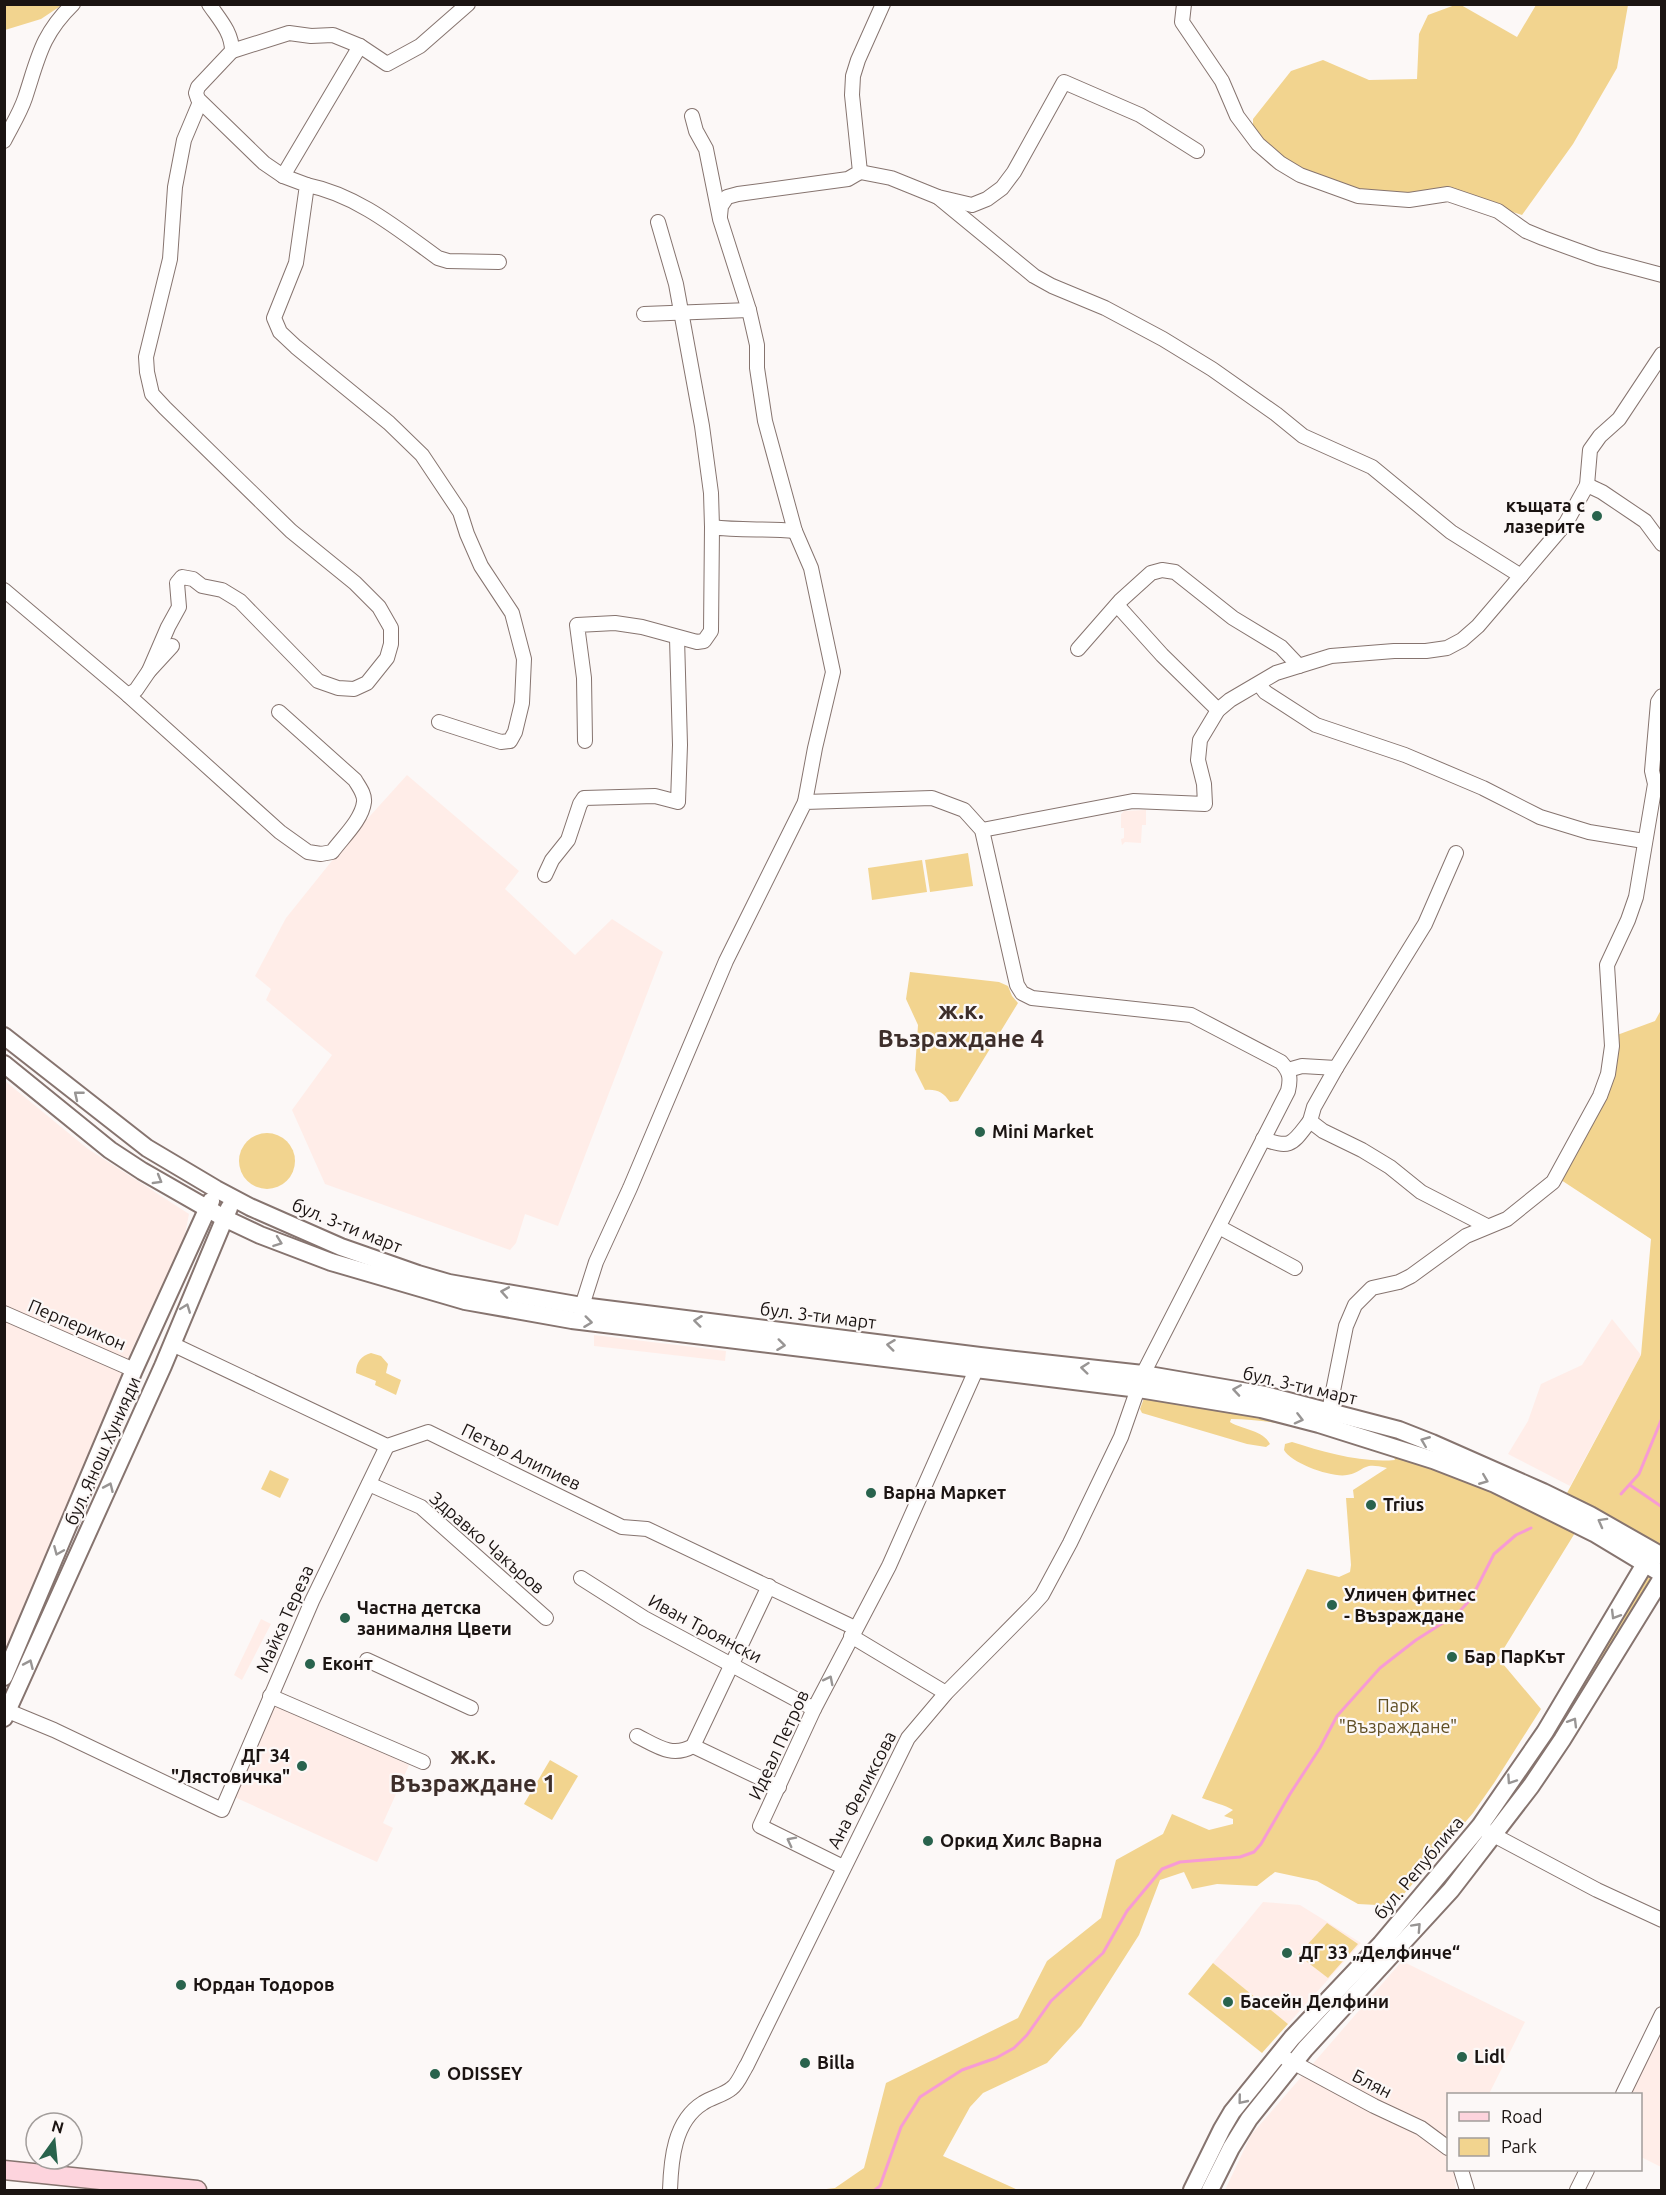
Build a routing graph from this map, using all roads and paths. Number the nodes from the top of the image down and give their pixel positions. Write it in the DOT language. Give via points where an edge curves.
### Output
graph roads {
  1 [pos="73,4"];
  2 [pos="209,4"];
  3 [pos="468,4"];
  4 [pos="883,4"];
  5 [pos="1184,4"];
  6 [pos="360,46"];
  7 [pos="232,51"];
  8 [pos="200,102"];
  9 [pos="692,116"];
  10 [pos="4,141"];
  11 [pos="1197,151"];
  12 [pos="861,172"];
  13 [pos="282,176"];
  14 [pos="307,185"];
  15 [pos="938,197"];
  16 [pos="720,219"];
  17 [pos="658,222"];
  18 [pos="498,262"];
  19 [pos="1662,275"];
  20 [pos="749,310"];
  21 [pos="680,313"];
  22 [pos="644,314"];
  23 [pos="1662,354"];
  24 [pos="1587,485"];
  25 [pos="712,527"];
  26 [pos="795,531"];
  27 [pos="1662,544"];
  28 [pos="1521,576"];
  29 [pos="4,590"];
  30 [pos="1117,605"];
  31 [pos="677,638"];
  32 [pos="172,646"];
  33 [pos="1078,650"];
  34 [pos="1299,666"];
  35 [pos="149,671"];
  36 [pos="1259,684"];
  37 [pos="128,695"];
  38 [pos="1662,696"];
  39 [pos="1218,710"];
  40 [pos="279,712"];
  41 [pos="439,722"];
  42 [pos="585,741"];
  43 [pos="805,802"];
  44 [pos="982,830"];
  45 [pos="1644,842"];
  46 [pos="1456,853"];
  47 [pos="545,875"];
  48 [pos="4,1036"];
  49 [pos="4,1064"];
  50 [pos="1336,1068"];
  51 [pos="1288,1070"];
  52 [pos="1310,1121"];
  53 [pos="124,1132"];
  54 [pos="1263,1139"];
  55 [pos="110,1150"];
  56 [pos="216,1190"];
  57 [pos="233,1199"];
  58 [pos="207,1209"];
  59 [pos="224,1218"];
  60 [pos="1487,1226"];
  61 [pos="1219,1227"];
  62 [pos="1295,1268"];
  63 [pos="582,1306"];
  64 [pos="4,1313"];
  65 [pos="172,1344"];
  66 [pos="134,1370"];
  67 [pos="976,1370"];
  68 [pos="1141,1382"];
  69 [pos="1329,1411"];
  70 [pos="387,1446"];
  71 [pos="369,1484"];
  72 [pos="1653,1557"];
  73 [pos="1662,1576"];
  74 [pos="581,1578"];
  75 [pos="769,1586"];
  76 [pos="546,1618"];
  77 [pos="853,1632"];
  78 [pos="367,1660"];
  79 [pos="731,1664"];
  80 [pos="5,1677"];
  81 [pos="946,1693"];
  82 [pos="270,1696"];
  83 [pos="471,1707"];
  84 [pos="814,1709"];
  85 [pos="6,1714"];
  86 [pos="637,1736"];
  87 [pos="693,1746"];
  88 [pos="423,1762"];
  89 [pos="779,1787"];
  90 [pos="1486,1831"];
  91 [pos="843,1868"];
  92 [pos="1662,1920"];
  93 [pos="1662,2014"];
  94 [pos="1278,2054"];
  95 [pos="1294,2064"];
  96 [pos="1623,2093"];
  97 [pos="1447,2147"];
  98 [pos="4,2170"];
  99 [pos="1462,2171"];
  100 [pos="1586,2171"];
  101 [pos="197,2190"];
  102 [pos="670,2190"];
  103 [pos="1192,2190"];
  104 [pos="1210,2190"];
  105 [pos="1467,2190"];
  106 [pos="1577,2190"];
  1 -- 10 [label="street" via="46,36 24,101"];
  2 -- 7 [label="street" via="228,30"];
  3 -- 6 [label="street" via="420,46 387,64"];
  4 -- 12 [label="street" via="853,76"];
  5 -- 19 [label="street" via="1182,22 1222,81 1237,116 1258,144 1300,175 1358,196 1409,200 1448,194 1498,211 1543,238"];
  6 -- 7 [label="street" via="333,35 289,33"];
  6 -- 13 [label="street"];
  7 -- 8 [label="street" via="198,87 196,96"];
  8 -- 13 [label="street"];
  8 -- 35 [label="street" via="184,140 175,187 170,259 146,357 152,394 291,531 356,583 379,607 391,628 391,644 387,658 367,683 354,689 338,688 318,681 240,600 182,577 177,583 179,608"];
  9 -- 16 [label="street" via="706,149"];
  11 -- 15 [label="street" via="1140,114 1064,82 1002,188 972,205"];
  12 -- 15 [label="street" via="891,178"];
  12 -- 16 [label="street" via="848,178 727,197"];
  13 -- 14 [label="street"];
  14 -- 18 [label="street" via="338,193 358,204 438,258"];
  14 -- 41 [label="street" via="296,263 274,318 276,325 296,347 422,454 460,512 476,554 512,613 518,631 524,659 522,704 510,741 501,742"];
  15 -- 28 [label="street" via="1034,276 1163,339 1239,388 1303,436 1372,467 1451,532"];
  16 -- 20 [label="street"];
  17 -- 21 [label="street"];
  20 -- 21 [label="street"];
  20 -- 26 [label="street" via="765,420"];
  21 -- 22 [label="street"];
  21 -- 25 [label="street" via="702,426"];
  23 -- 24 [label="street" via="1619,419 1590,450"];
  24 -- 27 [label="street" via="1645,521"];
  24 -- 28 [label="street" via="1566,523"];
  25 -- 26 [label="street"];
  25 -- 31 [label="street" via="711,631 704,641"];
  26 -- 43 [label="street" via="811,568 833,672"];
  28 -- 34 [label="street" via="1478,626 1447,648 1331,656"];
  29 -- 37 [label="street"];
  30 -- 33 [label="street"];
  30 -- 34 [label="street" via="1151,573 1175,572 1233,618 1281,647"];
  30 -- 39 [label="street"];
  31 -- 42 [label="street" via="615,623 577,625 584,678"];
  31 -- 47 [label="street" via="678,802 655,796 584,798 568,840"];
  32 -- 35 [label="street"];
  34 -- 36 [label="street" via="1276,673"];
  35 -- 37 [label="street"];
  36 -- 39 [label="street"];
  36 -- 45 [label="street" via="1265,692 1317,725 1415,759 1540,817 1589,832"];
  37 -- 40 [label="street" via="294,844 308,852 332,852 358,817 363,794 355,780"];
  38 -- 45 [label="street" via="1658,702 1652,771 1655,783"];
  39 -- 44 [label="street" via="1200,740 1198,760 1205,804 1133,801"];
  43 -- 44 [label="street" via="932,798 964,810"];
  43 -- 63 [label="street" via="722,970 596,1262"];
  44 -- 51 [label="street" via="1006,943 1022,993 1032,998 1191,1016 1281,1062"];
  45 -- 60 [label="street" via="1636,897 1607,965 1612,1046 1600,1096 1553,1182 1507,1219"];
  46 -- 50 [label="street" via="1425,924"];
  53 -- 48 [label="street, бул. 3-ти март, one-way"];
  49 -- 55 [label="street, бул. 3-ти март"];
  50 -- 51 [label="street" via="1302,1066"];
  50 -- 52 [label="street"];
  51 -- 54 [label="street, Ана Феликсова" via="1288,1091"];
  52 -- 54 [label="street" via="1290,1144"];
  52 -- 60 [label="street" via="1390,1167 1421,1192"];
  53 -- 55 [label="street"];
  53 -- 56 [label="street, бул. 3-ти март"];
  54 -- 61 [label="street, Ана Феликсова"];
  55 -- 58 [label="street, бул. 3-ти март, one-way"];
  56 -- 57 [label="street, бул. 3-ти март"];
  56 -- 58 [label="street, бул. Янош Хунияди"];
  57 -- 59 [label="street, бул. Янош Хунияди"];
  63 -- 57 [label="street, бул. 3-ти март, one-way" via="418,1274 341,1247"];
  58 -- 59 [label="street, бул. 3-ти март"];
  58 -- 66 [label="street, бул. Янош Хунияди"];
  65 -- 59 [label="street, бул. Янош Хунияди, one-way"];
  59 -- 67 [label="street, бул. 3-ти март, one-way" via="331,1262 465,1301 572,1320"];
  60 -- 69 [label="street" via="1466,1236 1411,1276 1372,1288 1355,1305 1346,1326"];
  61 -- 62 [label="street"];
  61 -- 68 [label="street, Ана Феликсова"];
  68 -- 63 [label="street, бул. 3-ти март, one-way" via="980,1356"];
  64 -- 66 [label="street, Перперикон"];
  65 -- 70 [label="street"];
  85 -- 65 [label="street, бул. Янош Хунияди, one-way"];
  66 -- 80 [label="street, бул. Янош Хунияди, one-way"];
  67 -- 68 [label="street, бул. 3-ти март"];
  67 -- 77 [label="street, Идеал Петров" via="889,1566"];
  69 -- 68 [label="street, бул. 3-ти март, one-way" via="1265,1395"];
  68 -- 72 [label="street, бул. 3-ти март, one-way" via="1319,1424 1433,1460 1495,1484"];
  68 -- 81 [label="street, Ана Феликсова" via="1111,1458 1041,1595"];
  72 -- 69 [label="street, бул. 3-ти март, one-way" via="1590,1515 1495,1470 1399,1430"];
  70 -- 71 [label="street, Майка Тереза"];
  70 -- 75 [label="street, Петър Алипиев" via="429,1432 622,1527 647,1529"];
  71 -- 76 [label="street, Здравко Чакъров" via="421,1507"];
  71 -- 82 [label="street, Майка Тереза"];
  72 -- 73 [label="street, бул. 3-ти март"];
  72 -- 90 [label="street, бул. Република, one-way"];
  90 -- 73 [label="street, бул. Република, one-way" via="1562,1740"];
  74 -- 79 [label="street, Иван Троянски" via="644,1618"];
  75 -- 77 [label="street, Петър Алипиев"];
  75 -- 79 [label="street"];
  77 -- 81 [label="street, Петър Алипиев"];
  84 -- 77 [label="street, Идеал Петров, one-way"];
  78 -- 83 [label="street"];
  79 -- 84 [label="street, Иван Троянски"];
  79 -- 87 [label="street"];
  81 -- 91 [label="street, Ана Феликсова" via="908,1738"];
  82 -- 85 [label="street, Майка Тереза" via="222,1810 54,1730"];
  82 -- 88 [label="street"];
  84 -- 89 [label="street, Идеал Петров"];
  86 -- 87 [label="street" via="670,1752"];
  87 -- 89 [label="street"];
  91 -- 89 [label="street, Идеал Петров, one-way" via="760,1826"];
  90 -- 92 [label="street"];
  90 -- 94 [label="street, бул. Република"];
  95 -- 90 [label="street, бул. Република, one-way" via="1451,1890"];
  91 -- 102 [label="street, Ана Феликсова" via="733,2088 701,2104 684,2123 671,2164"];
  93 -- 96 [label="street"];
  94 -- 95 [label="street, Блян"];
  94 -- 103 [label="street, бул. Република, one-way" via="1232,2112"];
  95 -- 97 [label="street, Блян" via="1422,2128"];
  95 -- 104 [label="street, бул. Република" via="1249,2119"];
  98 -- 101 [label="main road"];
  99 -- 105 [label="street"];
  100 -- 106 [label="street"];
}
